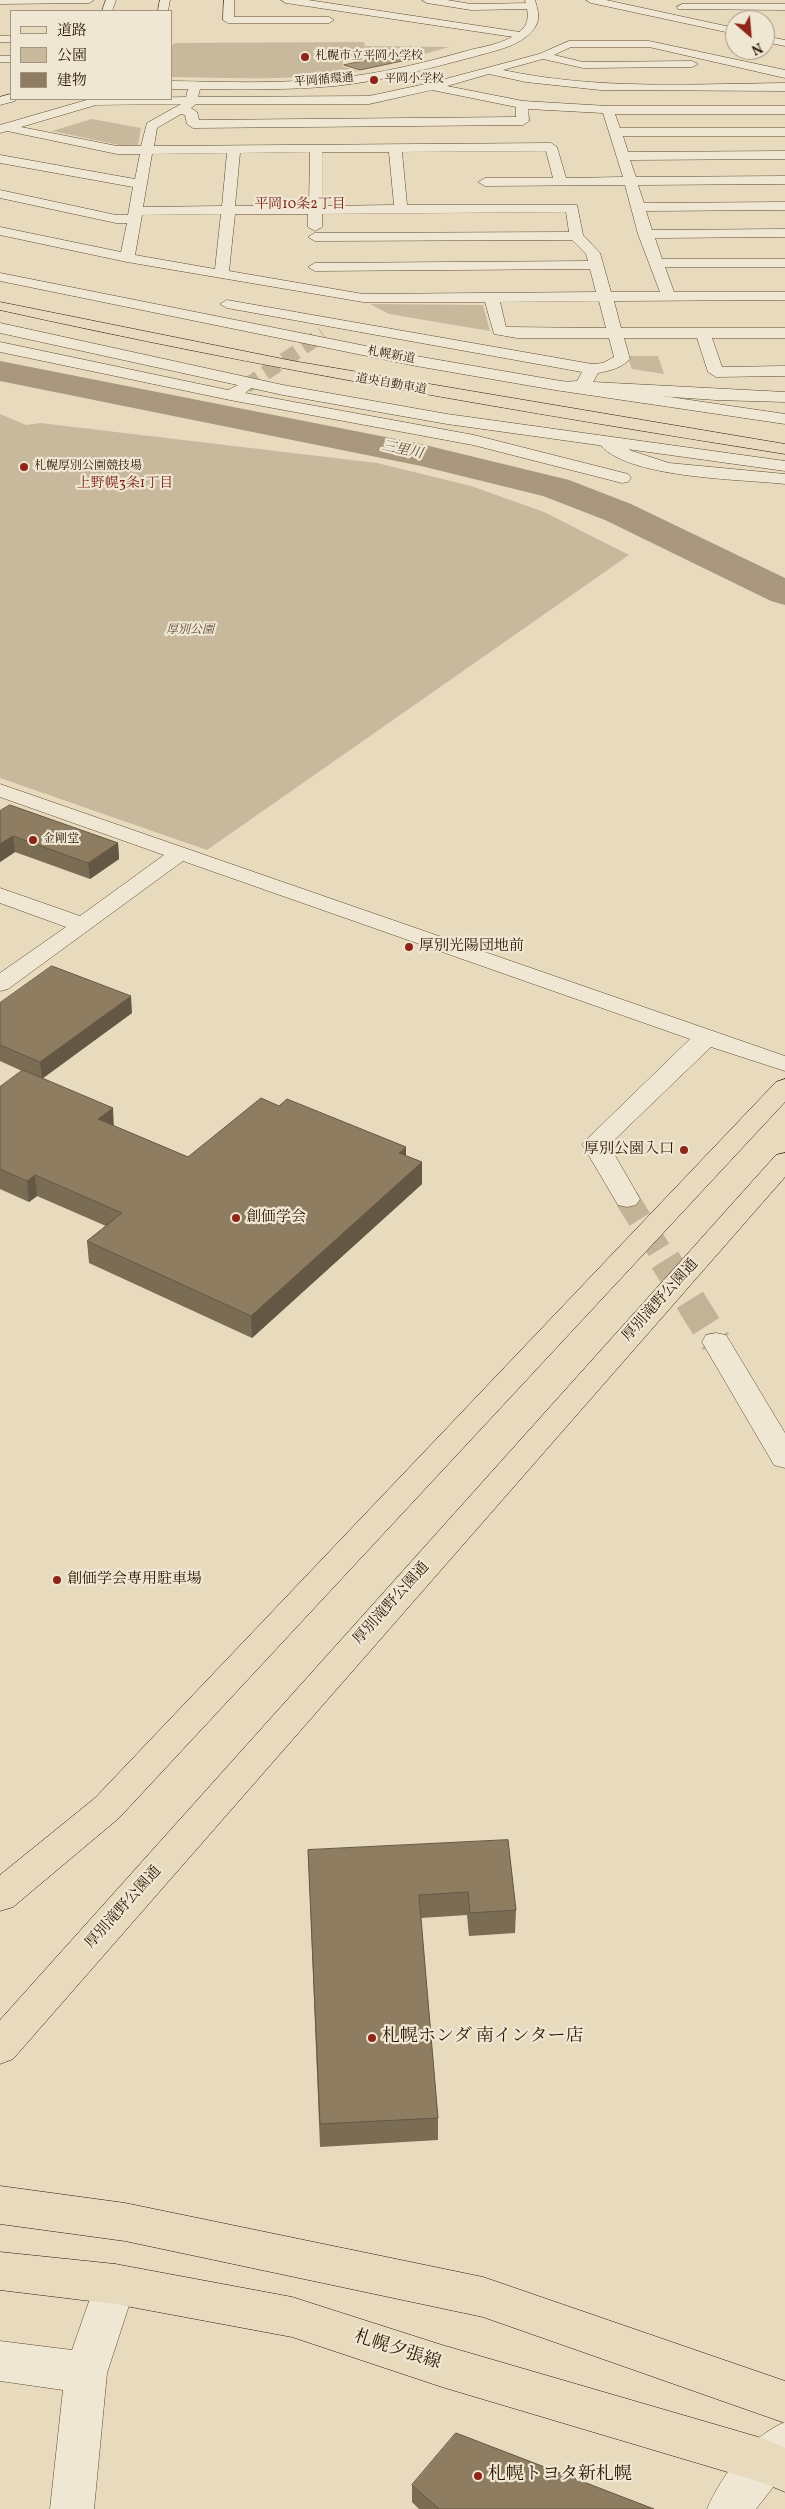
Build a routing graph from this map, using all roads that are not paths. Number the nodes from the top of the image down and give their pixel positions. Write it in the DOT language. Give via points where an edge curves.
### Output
graph roads {
  1 [pos="80,0"];
  2 [pos="89,0"];
  3 [pos="229,0"];
  4 [pos="286,0"];
  5 [pos="427,0"];
  6 [pos="591,0"];
  7 [pos="0,1"];
  8 [pos="531,3"];
  9 [pos="735,4"];
  10 [pos="785,7"];
  11 [pos="648,12"];
  12 [pos="408,18"];
  13 [pos="704,23"];
  14 [pos="725,28"];
  15 [pos="679,31"];
  16 [pos="520,35"];
  17 [pos="663,36"];
  18 [pos="639,43"];
  19 [pos="543,56"];
  20 [pos="715,58"];
  21 [pos="447,60"];
  22 [pos="488,70"];
  23 [pos="785,74"];
  24 [pos="172,85"];
  25 [pos="195,85"];
  26 [pos="432,86"];
  27 [pos="785,87"];
  28 [pos="369,100"];
  29 [pos="185,105"];
  30 [pos="523,105"];
  31 [pos="608,110"];
  32 [pos="785,110"];
  33 [pos="429,122"];
  34 [pos="3,128"];
  35 [pos="616,132"];
  36 [pos="785,132"];
  37 [pos="396,148"];
  38 [pos="148,149"];
  39 [pos="234,149"];
  40 [pos="316,149"];
  41 [pos="785,155"];
  42 [pos="479,156"];
  43 [pos="624,156"];
  44 [pos="0,159"];
  45 [pos="785,180"];
  46 [pos="560,181"];
  47 [pos="632,181"];
  48 [pos="142,183"];
  49 [pos="0,194"];
  50 [pos="488,195"];
  51 [pos="785,206"];
  52 [pos="638,207"];
  53 [pos="401,209"];
  54 [pos="229,210"];
  55 [pos="315,210"];
  56 [pos="134,215"];
  57 [pos="0,231"];
  58 [pos="645,234"];
  59 [pos="785,234"];
  60 [pos="576,236"];
  61 [pos="315,252"];
  62 [pos="127,258"];
  63 [pos="656,263"];
  64 [pos="785,263"];
  65 [pos="596,265"];
  66 [pos="218,274"];
  67 [pos="0,277"];
  68 [pos="308,290"];
  69 [pos="0,294"];
  70 [pos="785,296"];
  71 [pos="605,297"];
  72 [pos="669,297"];
  73 [pos="492,298"];
  74 [pos="226,304"];
  75 [pos="0,306"];
  76 [pos="339,325"];
  77 [pos="0,327"];
  78 [pos="615,333"];
  79 [pos="785,333"];
  80 [pos="323,334"];
  81 [pos="703,334"];
  82 [pos="0,347"];
  83 [pos="592,369"];
  84 [pos="785,371"];
  85 [pos="554,384"];
  86 [pos="583,385"];
  87 [pos="246,386"];
  88 [pos="230,394"];
  89 [pos="785,397"];
  90 [pos="785,419"];
  91 [pos="785,436"];
  92 [pos="606,442"];
  93 [pos="785,449"];
  94 [pos="785,466"];
  95 [pos="622,478"];
  96 [pos="785,479"];
  97 [pos="0,790"];
  98 [pos="180,853"];
  99 [pos="0,895"];
  100 [pos="83,926"];
  101 [pos="0,984"];
  102 [pos="707,1037"];
  103 [pos="785,1064"];
  104 [pos="785,1087"];
  105 [pos="785,1162"];
  106 [pos="627,1199"];
  107 [pos="716,1342"];
  108 [pos="785,1458"];
  109 [pos="0,1896"];
  110 [pos="0,2047"];
  111 [pos="0,2205"];
  112 [pos="0,2271"];
  113 [pos="115,2284"];
  114 [pos="0,2361"];
  115 [pos="86,2373"];
  116 [pos="785,2402"];
  117 [pos="778,2458"];
  118 [pos="72,2509"];
  119 [pos="729,2509"];
  1 -- 2 [label="street"];
  1 -- 7 [label="street"];
  3 -- 12 [label="street" via="228,20"];
  4 -- 12 [label="street"];
  5 -- 8 [label="street" via="471,7"];
  6 -- 11 [label="street"];
  8 -- 16 [label="street" via="534,18"];
  9 -- 10 [label="street"];
  9 -- 11 [label="street" via="666,7"];
  11 -- 13 [label="street"];
  12 -- 16 [label="street"];
  13 -- 14 [label="street"];
  13 -- 15 [label="street"];
  16 -- 21 [label="street, 平岡循環通" via="491,48"];
  17 -- 18 [label="street"];
  18 -- 19 [label="street" via="569,44"];
  18 -- 20 [label="street"];
  19 -- 20 [label="street" via="583,65 696,64"];
  19 -- 22 [label="street"];
  20 -- 23 [label="street"];
  21 -- 22 [label="street"];
  21 -- 25 [label="street, 平岡循環通" via="336,82"];
  22 -- 26 [label="street"];
  22 -- 27 [label="street" via="547,83 586,86"];
  24 -- 25 [label="street, 平岡循環通"];
  25 -- 29 [label="street"];
  26 -- 28 [label="street"];
  26 -- 30 [label="street"];
  28 -- 29 [label="street"];
  28 -- 33 [label="street"];
  29 -- 33 [label="street" via="191,112 193,124"];
  29 -- 34 [label="street" via="96,100"];
  29 -- 38 [label="street" via="151,126"];
  30 -- 31 [label="street"];
  30 -- 33 [label="street" via="523,121"];
  31 -- 32 [label="street"];
  31 -- 35 [label="street"];
  33 -- 42 [label="street" via="468,137"];
  34 -- 38 [label="street" via="117,150"];
  35 -- 36 [label="street"];
  35 -- 43 [label="street"];
  37 -- 40 [label="street"];
  37 -- 42 [label="street"];
  37 -- 53 [label="street"];
  38 -- 39 [label="street"];
  38 -- 48 [label="street"];
  39 -- 40 [label="street"];
  39 -- 54 [label="street"];
  40 -- 55 [label="street"];
  41 -- 43 [label="street"];
  42 -- 46 [label="street" via="550,147"];
  42 -- 50 [label="street"];
  43 -- 47 [label="street"];
  44 -- 48 [label="street" via="126,184"];
  45 -- 47 [label="street"];
  46 -- 47 [label="street"];
  46 -- 50 [label="street"];
  47 -- 52 [label="street"];
  48 -- 56 [label="street"];
  49 -- 56 [label="street" via="116,219"];
  50 -- 53 [label="street"];
  50 -- 60 [label="street" via="572,208"];
  51 -- 52 [label="street"];
  52 -- 58 [label="street"];
  53 -- 55 [label="street"];
  54 -- 55 [label="street"];
  54 -- 56 [label="street"];
  54 -- 66 [label="street" via="223,269"];
  55 -- 61 [label="street"];
  56 -- 62 [label="street"];
  57 -- 62 [label="street"];
  58 -- 59 [label="street"];
  58 -- 63 [label="street"];
  60 -- 61 [label="street"];
  60 -- 65 [label="street" via="593,253"];
  61 -- 65 [label="street"];
  61 -- 68 [label="street" via="315,285"];
  62 -- 66 [label="street"];
  63 -- 64 [label="street"];
  63 -- 72 [label="street"];
  65 -- 71 [label="street"];
  66 -- 68 [label="street"];
  67 -- 85 [label="street, 札幌新道" via="223,324"];
  68 -- 73 [label="street" via="363,298"];
  69 -- 91 [label="main road, 道央自動車道" via="380,370"];
  70 -- 72 [label="street"];
  71 -- 72 [label="street"];
  71 -- 73 [label="street"];
  71 -- 78 [label="street"];
  73 -- 78 [label="street" via="499,331"];
  74 -- 76 [label="street"];
  75 -- 93 [label="main road, 道央自動車道" via="358,379"];
  76 -- 80 [label="street"];
  76 -- 83 [label="street"];
  77 -- 92 [label="street" via="284,390 447,419"];
  77 -- 93 [label="main road" via="75,338 447,408"];
  78 -- 81 [label="street"];
  78 -- 83 [label="street" via="622,359 607,367"];
  79 -- 81 [label="street"];
  81 -- 84 [label="street" via="716,372"];
  82 -- 88 [label="street"];
  83 -- 86 [label="street"];
  85 -- 86 [label="street"];
  85 -- 90 [label="street, 札幌新道"];
  86 -- 89 [label="street"];
  87 -- 88 [label="street"];
  88 -- 95 [label="street" via="474,440"];
  92 -- 94 [label="street"];
  92 -- 96 [label="street" via="628,457 668,468"];
  97 -- 98 [label="street"];
  98 -- 100 [label="street"];
  98 -- 102 [label="street"];
  99 -- 100 [label="street"];
  100 -- 101 [label="street"];
  102 -- 103 [label="street"];
  102 -- 106 [label="street" via="594,1144"];
  104 -- 109 [label="main road" via="108,1808"];
  105 -- 110 [label="main road, 厚別滝野公園通"];
  107 -- 108 [label="street"];
  111 -- 116 [label="main road" via="125,2222 483,2296"];
  112 -- 113 [label="main road, 札幌夕張線"];
  113 -- 115 [label="street"];
  113 -- 117 [label="main road, 札幌夕張線" via="292,2317 442,2366"];
  114 -- 115 [label="street"];
  115 -- 118 [label="street"];
  117 -- 119 [label="street"];
}
